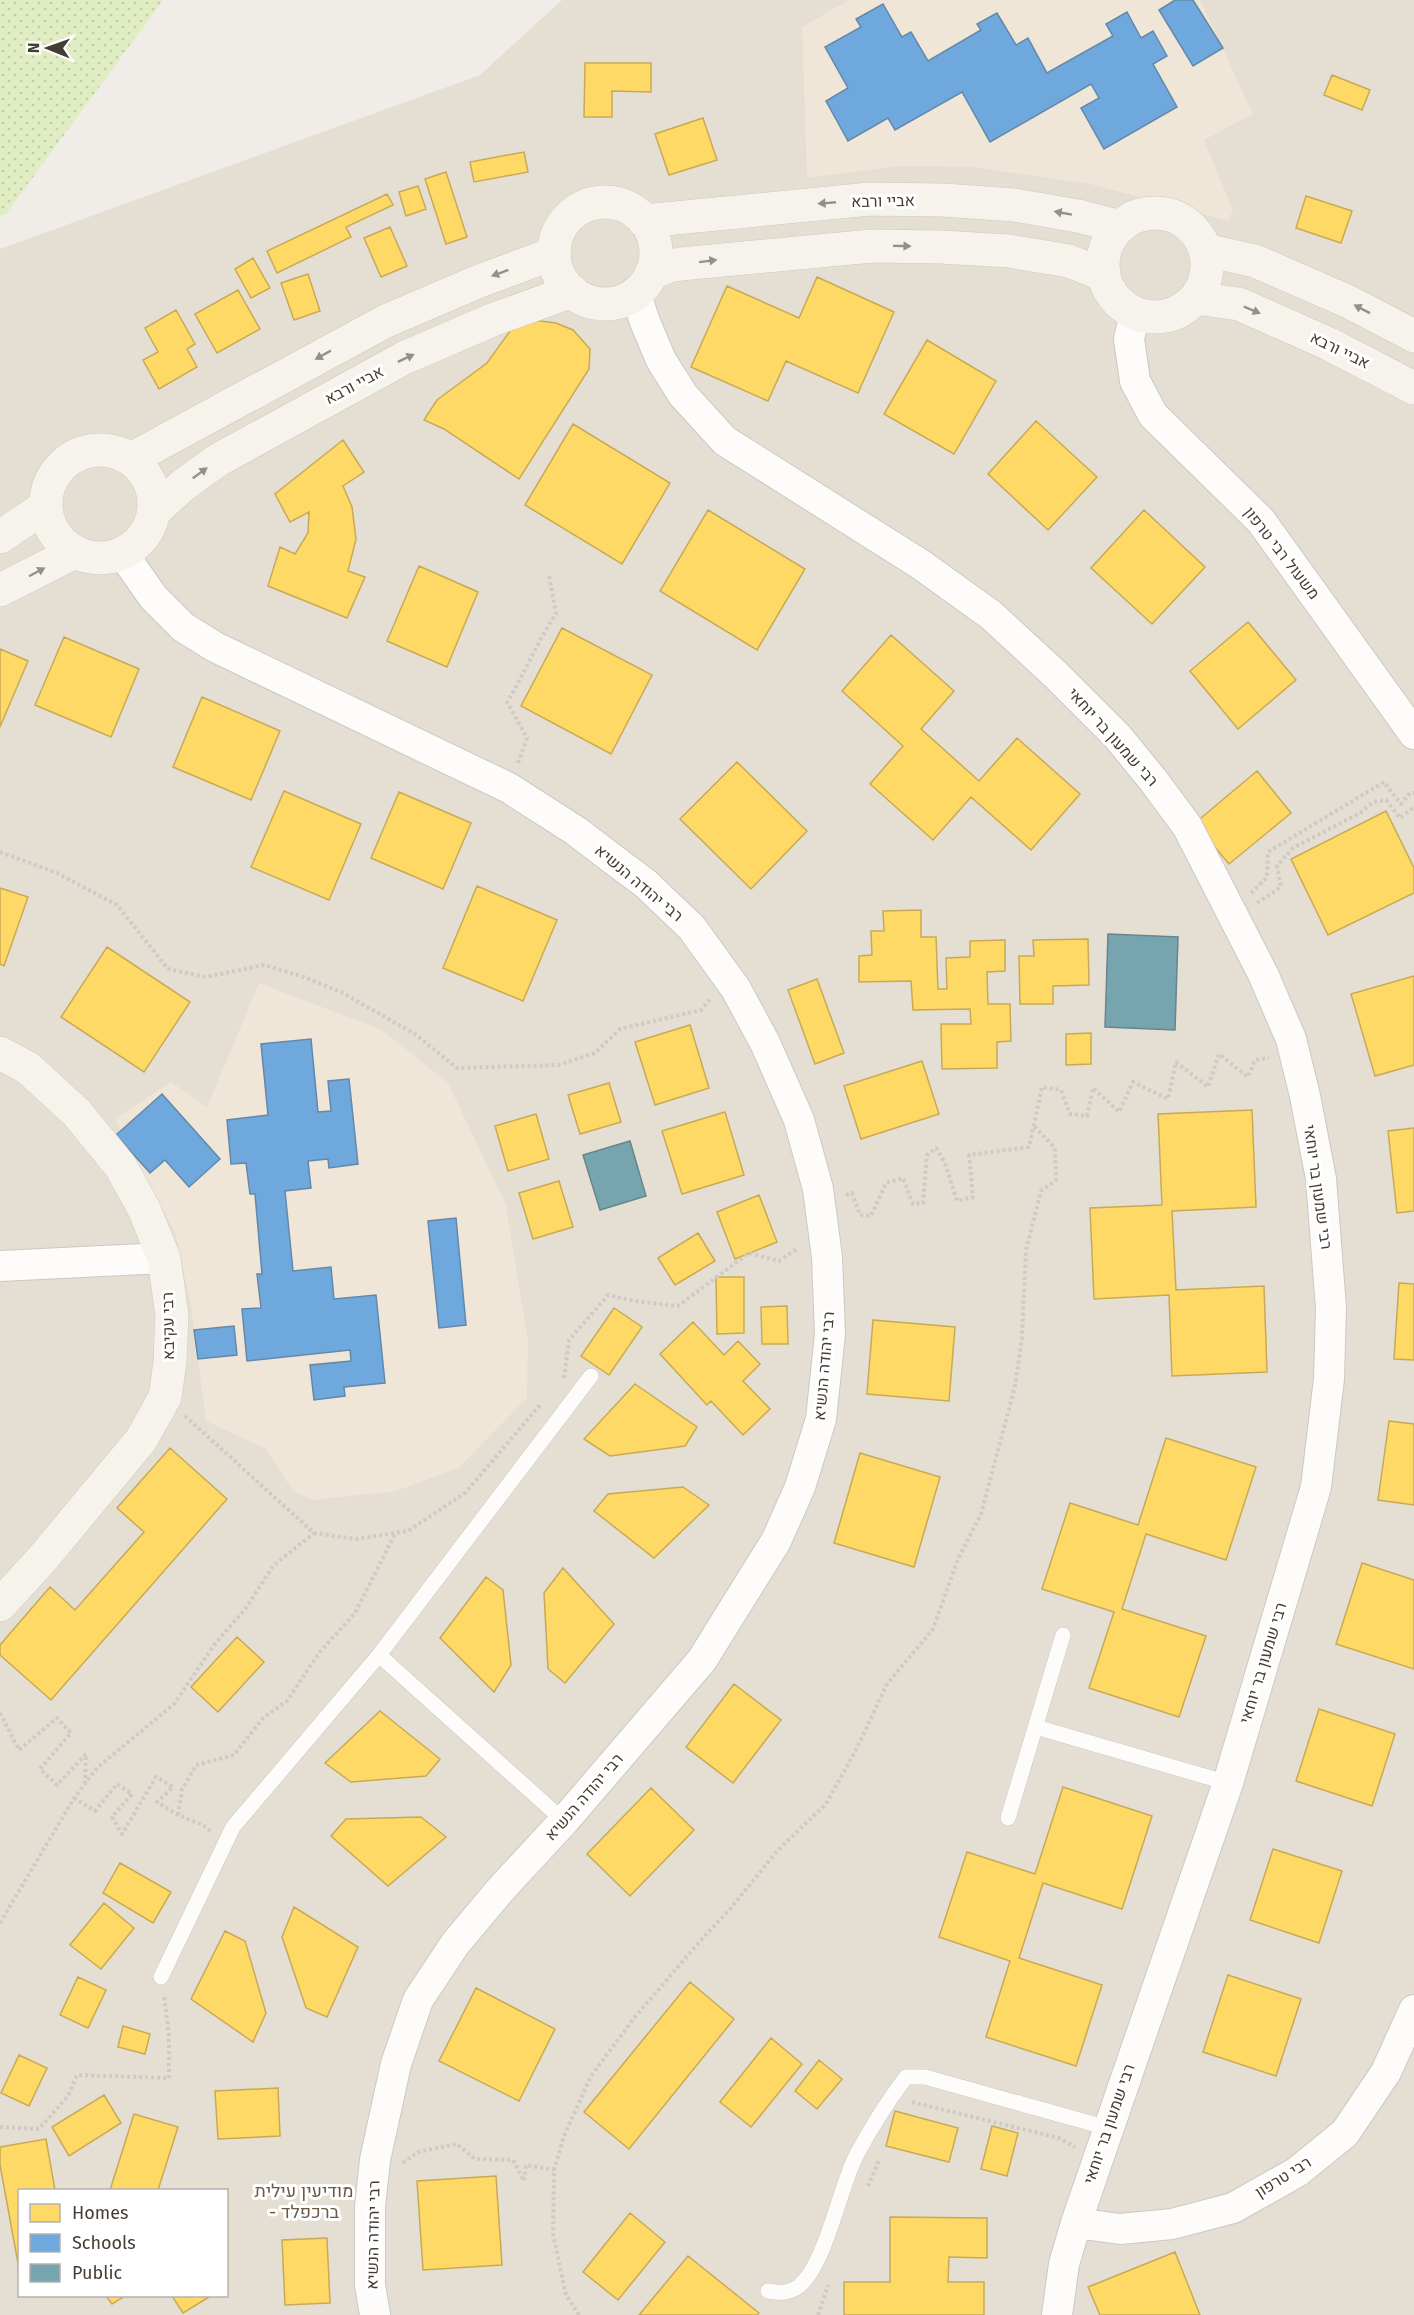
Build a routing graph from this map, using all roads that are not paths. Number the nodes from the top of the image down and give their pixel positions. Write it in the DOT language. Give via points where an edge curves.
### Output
graph roads {
  1 [pos="644,221"];
  2 [pos="1120,227"];
  3 [pos="1204,250"];
  4 [pos="555,253"];
  5 [pos="1104,275"];
  6 [pos="643,283"];
  7 [pos="572,291"];
  8 [pos="1195,298"];
  9 [pos="1135,313"];
  10 [pos="1414,336"];
  11 [pos="1414,388"];
  12 [pos="131,459"];
  13 [pos="46,506"];
  14 [pos="154,511"];
  15 [pos="0,537"];
  16 [pos="75,552"];
  17 [pos="123,554"];
  18 [pos="0,590"];
  19 [pos="1414,734"];
  20 [pos="0,1053"];
  21 [pos="164,1258"];
  22 [pos="0,1266"];
  23 [pos="591,1376"];
  24 [pos="0,1605"];
  25 [pos="1063,1635"];
  26 [pos="379,1654"];
  27 [pos="1036,1727"];
  28 [pos="1228,1783"];
  29 [pos="1008,1818"];
  30 [pos="564,1821"];
  31 [pos="161,1977"];
  32 [pos="1414,2010"];
  33 [pos="1108,2128"];
  34 [pos="1076,2223"];
  35 [pos="768,2291"];
  36 [pos="375,2315"];
  37 [pos="1057,2315"];
  2 -- 1 [label="street, אביי ורבא, one-way" via="1014,205 870,199"];
  1 -- 4 [label="street" via="638,213 618,203 594,202 569,216 557,235"];
  1 -- 6 [label="street" via="656,244 655,264"];
  2 -- 3 [label="street" via="1134,217 1169,215 1197,235"];
  2 -- 5 [label="street" via="1103,258"];
  3 -- 8 [label="street" via="1204,283"];
  10 -- 3 [label="street, one-way" via="1349,302 1255,261"];
  4 -- 7 [label="street" via="556,267"];
  4 -- 12 [label="street, one-way" via="386,321"];
  6 -- 5 [label="street, one-way" via="669,266 681,264 872,246 1009,251 1069,261"];
  5 -- 9 [label="street" via="1110,291"];
  6 -- 7 [label="street" via="621,301 603,304"];
  6 -- 28 [label="street, רבי שמעון בר יוחאי" via="645,322 662,360 683,395 725,441 920,564 991,615 1117,736 1187,826 1263,974 1290,1039 1310,1119 1324,1211 1331,1308 1329,1379 1316,1487"];
  14 -- 7 [label="street, אביי ורבא, one-way" via="218,460 404,358"];
  8 -- 9 [label="street" via="1168,316"];
  8 -- 11 [label="street, אביי ורבא, one-way" via="1239,304"];
  9 -- 19 [label="street, משעול רבי טרפון" via="1129,339 1135,381 1154,415 1261,521"];
  12 -- 13 [label="street" via="102,449 76,454 56,472 46,494"];
  12 -- 14 [label="street" via="147,476 154,494"];
  13 -- 15 [label="street"];
  13 -- 16 [label="street" via="55,536"];
  14 -- 17 [label="street" via="143,538"];
  16 -- 17 [label="street" via="87,558 105,559"];
  18 -- 16 [label="street, one-way"];
  17 -- 30 [label="street, רבי יהודה הנשיא" via="153,597 183,627 215,647 509,788 576,831 646,884 692,928 736,989 765,1042 799,1120 818,1189 827,1257 830,1334 821,1419 800,1487 776,1541 702,1660"];
  20 -- 21 [label="street, רבי עקיבא" via="28,1068 77,1113 121,1167"];
  21 -- 22 [label="street"];
  21 -- 24 [label="street, רבי עקיבא" via="172,1315 165,1397 141,1440"];
  23 -- 26 [label="lane"];
  25 -- 27 [label="lane"];
  26 -- 30 [label="lane"];
  26 -- 31 [label="lane" via="233,1827"];
  27 -- 28 [label="lane"];
  27 -- 29 [label="lane"];
  28 -- 33 [label="street, רבי שמעון בר יוחאי"];
  30 -- 36 [label="street, רבי יהודה הנשיא" via="455,1944 418,2000 396,2064 375,2160 370,2284"];
  32 -- 34 [label="street, רבי טרפון" via="1386,2072 1345,2133 1297,2172 1233,2208 1172,2224 1120,2229"];
  33 -- 34 [label="street, רבי שמעון בר יוחאי"];
  33 -- 35 [label="lane" via="925,2077 906,2077 856,2157 813,2269 799,2286 784,2294"];
  34 -- 37 [label="street, רבי שמעון בר יוחאי" via="1064,2264"];
}
